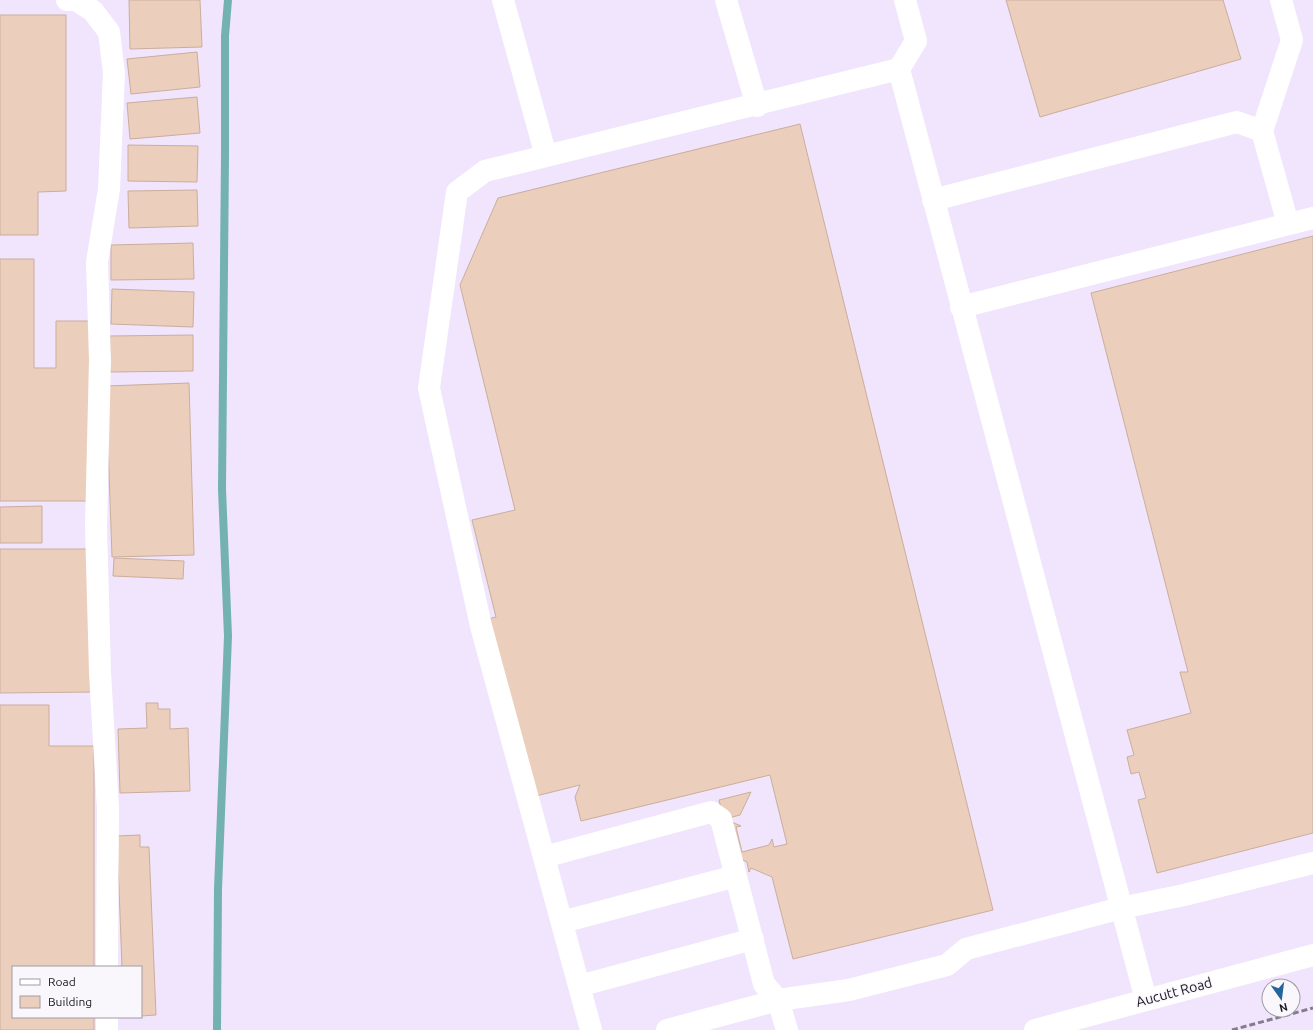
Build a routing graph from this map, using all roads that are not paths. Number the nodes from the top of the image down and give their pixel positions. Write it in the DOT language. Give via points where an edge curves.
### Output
graph roads {
  1 [pos="67,0"];
  2 [pos="504,0"];
  3 [pos="726,0"];
  4 [pos="905,0"];
  5 [pos="1281,0"];
  6 [pos="899,69"];
  7 [pos="757,106"];
  8 [pos="1262,131"];
  9 [pos="546,156"];
  10 [pos="933,200"];
  11 [pos="1313,218"];
  12 [pos="1288,224"];
  13 [pos="961,307"];
  14 [pos="544,857"];
  15 [pos="1313,863"];
  16 [pos="736,876"];
  17 [pos="1121,908"];
  18 [pos="562,922"];
  19 [pos="753,939"];
  20 [pos="1313,955"];
  21 [pos="107,966"];
  22 [pos="579,986"];
  23 [pos="778,1000"];
  24 [pos="1146,1000"];
  25 [pos="107,1018"];
  26 [pos="107,1030"];
  27 [pos="591,1030"];
  28 [pos="667,1030"];
  29 [pos="787,1030"];
  30 [pos="1035,1030"];
  1 -- 21 [label="street" via="76,0 94,11 109,32 114,73 109,189 98,262 100,360 96,526 100,672 108,809"];
  2 -- 9 [label="street"];
  3 -- 7 [label="street"];
  4 -- 6 [label="street" via="916,41"];
  5 -- 8 [label="street" via="1292,40"];
  6 -- 7 [label="street"];
  6 -- 10 [label="street"];
  7 -- 9 [label="street"];
  8 -- 10 [label="street" via="1237,122"];
  8 -- 12 [label="street"];
  9 -- 14 [label="street" via="485,171 456,192 429,388 481,626"];
  10 -- 13 [label="street"];
  11 -- 12 [label="street"];
  12 -- 13 [label="street"];
  13 -- 17 [label="street"];
  14 -- 16 [label="street" via="711,812 721,819"];
  14 -- 18 [label="street"];
  15 -- 17 [label="street"];
  16 -- 18 [label="street"];
  16 -- 19 [label="street"];
  17 -- 23 [label="street" via="966,949 947,965 849,990"];
  17 -- 24 [label="street"];
  18 -- 22 [label="street"];
  19 -- 22 [label="street"];
  19 -- 23 [label="street" via="764,984"];
  20 -- 24 [label="street, Aucutt Road"];
  22 -- 27 [label="street"];
  23 -- 28 [label="street"];
  23 -- 29 [label="street"];
  24 -- 30 [label="street, Aucutt Road"];
  25 -- 26 [label="street"];
}
